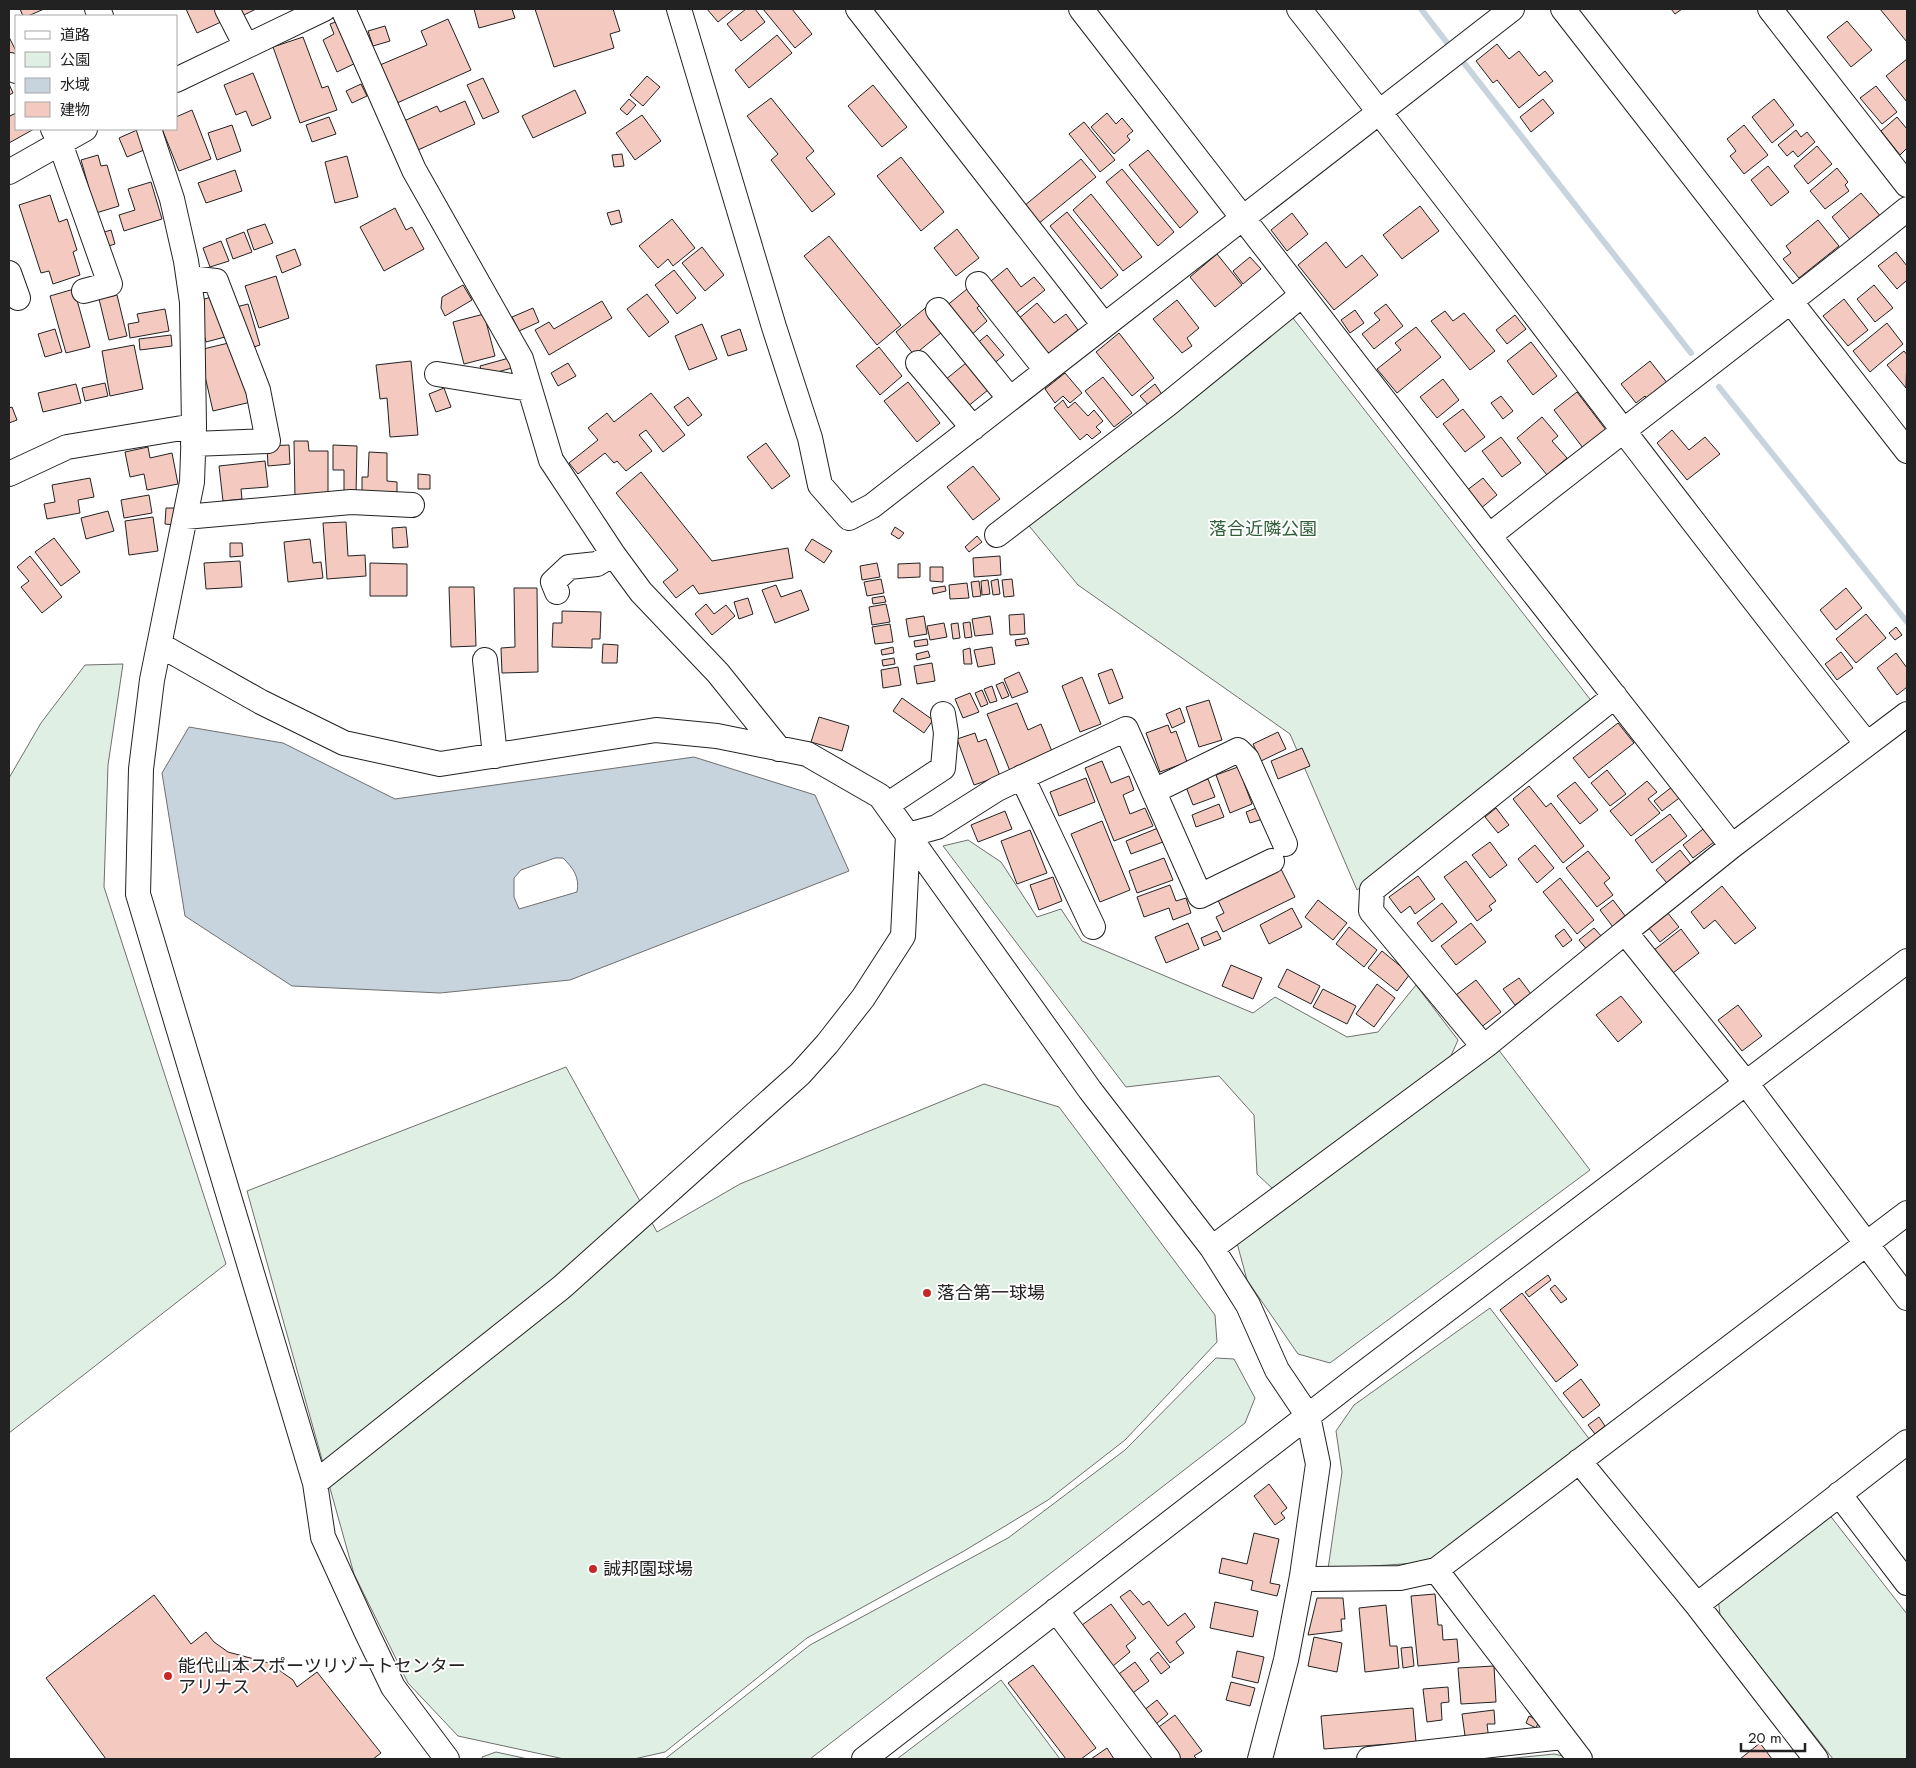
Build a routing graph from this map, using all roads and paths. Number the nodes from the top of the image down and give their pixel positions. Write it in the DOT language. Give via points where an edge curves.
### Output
graph roads {
  1 [pos="227,9"];
  2 [pos="324,9"];
  3 [pos="343,9"];
  4 [pos="679,9"];
  5 [pos="858,9"];
  6 [pos="1081,9"];
  7 [pos="1299,9"];
  8 [pos="1512,9"];
  9 [pos="1563,9"];
  10 [pos="1770,9"];
  11 [pos="246,46"];
  12 [pos="178,79"];
  13 [pos="1380,112"];
  14 [pos="81,130"];
  15 [pos="149,130"];
  16 [pos="56,136"];
  17 [pos="9,172"];
  18 [pos="1907,185"];
  19 [pos="1907,209"];
  20 [pos="1242,217"];
  21 [pos="9,273"];
  22 [pos="189,278"];
  23 [pos="978,284"];
  24 [pos="84,291"];
  25 [pos="1302,295"];
  26 [pos="18,298"];
  27 [pos="1791,303"];
  28 [pos="938,310"];
  29 [pos="1104,325"];
  30 [pos="918,363"];
  31 [pos="1046,370"];
  32 [pos="437,374"];
  33 [pos="530,390"];
  34 [pos="1010,399"];
  35 [pos="973,428"];
  36 [pos="1624,429"];
  37 [pos="194,435"];
  38 [pos="1907,451"];
  39 [pos="9,474"];
  40 [pos="412,505"];
  41 [pos="185,517"];
  42 [pos="997,535"];
  43 [pos="1489,536"];
  44 [pos="613,554"];
  45 [pos="557,592"];
  46 [pos="160,645"];
  47 [pos="485,660"];
  48 [pos="1615,696"];
  49 [pos="943,714"];
  50 [pos="1907,714"];
  51 [pos="1867,744"];
  52 [pos="779,749"];
  53 [pos="495,756"];
  54 [pos="1022,777"];
  55 [pos="1154,791"];
  56 [pos="887,805"];
  57 [pos="908,835"];
  58 [pos="1732,846"];
  59 [pos="1093,927"];
  60 [pos="1625,932"];
  61 [pos="1907,961"];
  62 [pos="1483,1046"];
  63 [pos="1746,1083"];
  64 [pos="1907,1213"];
  65 [pos="1867,1244"];
  66 [pos="1212,1248"];
  67 [pos="1907,1298"];
  68 [pos="1308,1416"];
  69 [pos="1907,1442"];
  70 [pos="1580,1461"];
  71 [pos="315,1483"];
  72 [pos="1839,1494"];
  73 [pos="1436,1570"];
  74 [pos="1302,1576"];
  75 [pos="1907,1583"];
  76 [pos="1697,1605"];
  77 [pos="1056,1610"];
  78 [pos="1562,1736"];
  79 [pos="447,1759"];
  80 [pos="864,1759"];
  81 [pos="1168,1759"];
  82 [pos="1260,1759"];
  83 [pos="1369,1759"];
  84 [pos="1580,1759"];
  85 [pos="1816,1759"];
  1 -- 11 [label="street"];
  2 -- 11 [label="street"];
  3 -- 33 [label="street" via="414,170 521,358"];
  4 -- 35 [label="street" via="810,438 820,485 849,518 872,506"];
  5 -- 29 [label="street"];
  6 -- 20 [label="street"];
  7 -- 13 [label="street"];
  8 -- 13 [label="street"];
  9 -- 27 [label="street"];
  10 -- 18 [label="street"];
  11 -- 12 [label="street"];
  13 -- 20 [label="street"];
  13 -- 36 [label="street"];
  14 -- 16 [label="street"];
  15 -- 22 [label="street" via="172,199"];
  16 -- 17 [label="street"];
  16 -- 24 [label="street" via="110,284"];
  19 -- 27 [label="street"];
  20 -- 25 [label="street"];
  20 -- 29 [label="street"];
  21 -- 26 [label="street"];
  22 -- 37 [label="street"];
  22 -- 37 [label="street" via="216,281 258,390 268,441"];
  23 -- 31 [label="street"];
  25 -- 42 [label="street" via="1168,404"];
  25 -- 43 [label="street"];
  27 -- 36 [label="street"];
  27 -- 38 [label="street"];
  28 -- 34 [label="street"];
  29 -- 31 [label="street"];
  30 -- 35 [label="street"];
  31 -- 34 [label="street"];
  32 -- 33 [label="street"];
  33 -- 44 [label="street" via="551,460"];
  34 -- 35 [label="street"];
  36 -- 43 [label="street"];
  36 -- 51 [label="street" via="1735,578"];
  37 -- 39 [label="street" via="68,447"];
  37 -- 41 [label="street" via="192,482"];
  40 -- 41 [label="street" via="351,502"];
  41 -- 46 [label="street"];
  43 -- 48 [label="street"];
  44 -- 45 [label="street" via="597,564 569,567 553,582"];
  44 -- 52 [label="street" via="641,592 718,673"];
  46 -- 53 [label="street" via="260,702 344,743 440,764"];
  46 -- 71 [label="street" via="152,680 141,770 138,894"];
  47 -- 53 [label="street"];
  48 -- 58 [label="street"];
  48 -- 62 [label="street" via="1372,890 1371,911"];
  49 -- 56 [label="street" via="946,733 943,768"];
  50 -- 51 [label="street"];
  51 -- 58 [label="street"];
  52 -- 53 [label="street" via="717,736 656,730"];
  52 -- 56 [label="street" via="807,754 880,796"];
  54 -- 55 [label="street" via="1126,729"];
  54 -- 57 [label="street" via="937,827"];
  54 -- 59 [label="street"];
  55 -- 55 [label="street" via="1200,896 1279,853 1247,759 1238,750"];
  56 -- 57 [label="street"];
  57 -- 66 [label="street" via="1090,1090"];
  57 -- 71 [label="street" via="903,936 863,998 800,1074 562,1287"];
  58 -- 60 [label="street"];
  60 -- 62 [label="street"];
  60 -- 63 [label="street"];
  61 -- 63 [label="street"];
  62 -- 66 [label="street"];
  63 -- 65 [label="street"];
  63 -- 68 [label="street"];
  64 -- 65 [label="street"];
  65 -- 67 [label="street"];
  65 -- 70 [label="street"];
  66 -- 68 [label="street" via="1248,1305 1278,1370"];
  68 -- 74 [label="street" via="1318,1464"];
  68 -- 77 [label="street"];
  69 -- 72 [label="street"];
  70 -- 73 [label="street"];
  70 -- 76 [label="street"];
  71 -- 79 [label="street" via="323,1537 366,1631 393,1687"];
  72 -- 75 [label="street"];
  72 -- 76 [label="street"];
  73 -- 74 [label="street" via="1400,1578 1314,1579"];
  73 -- 78 [label="street"];
  74 -- 82 [label="street" via="1286,1660"];
  76 -- 85 [label="street"];
  77 -- 80 [label="street"];
  77 -- 81 [label="street"];
  78 -- 83 [label="street"];
  78 -- 84 [label="street"];
}
